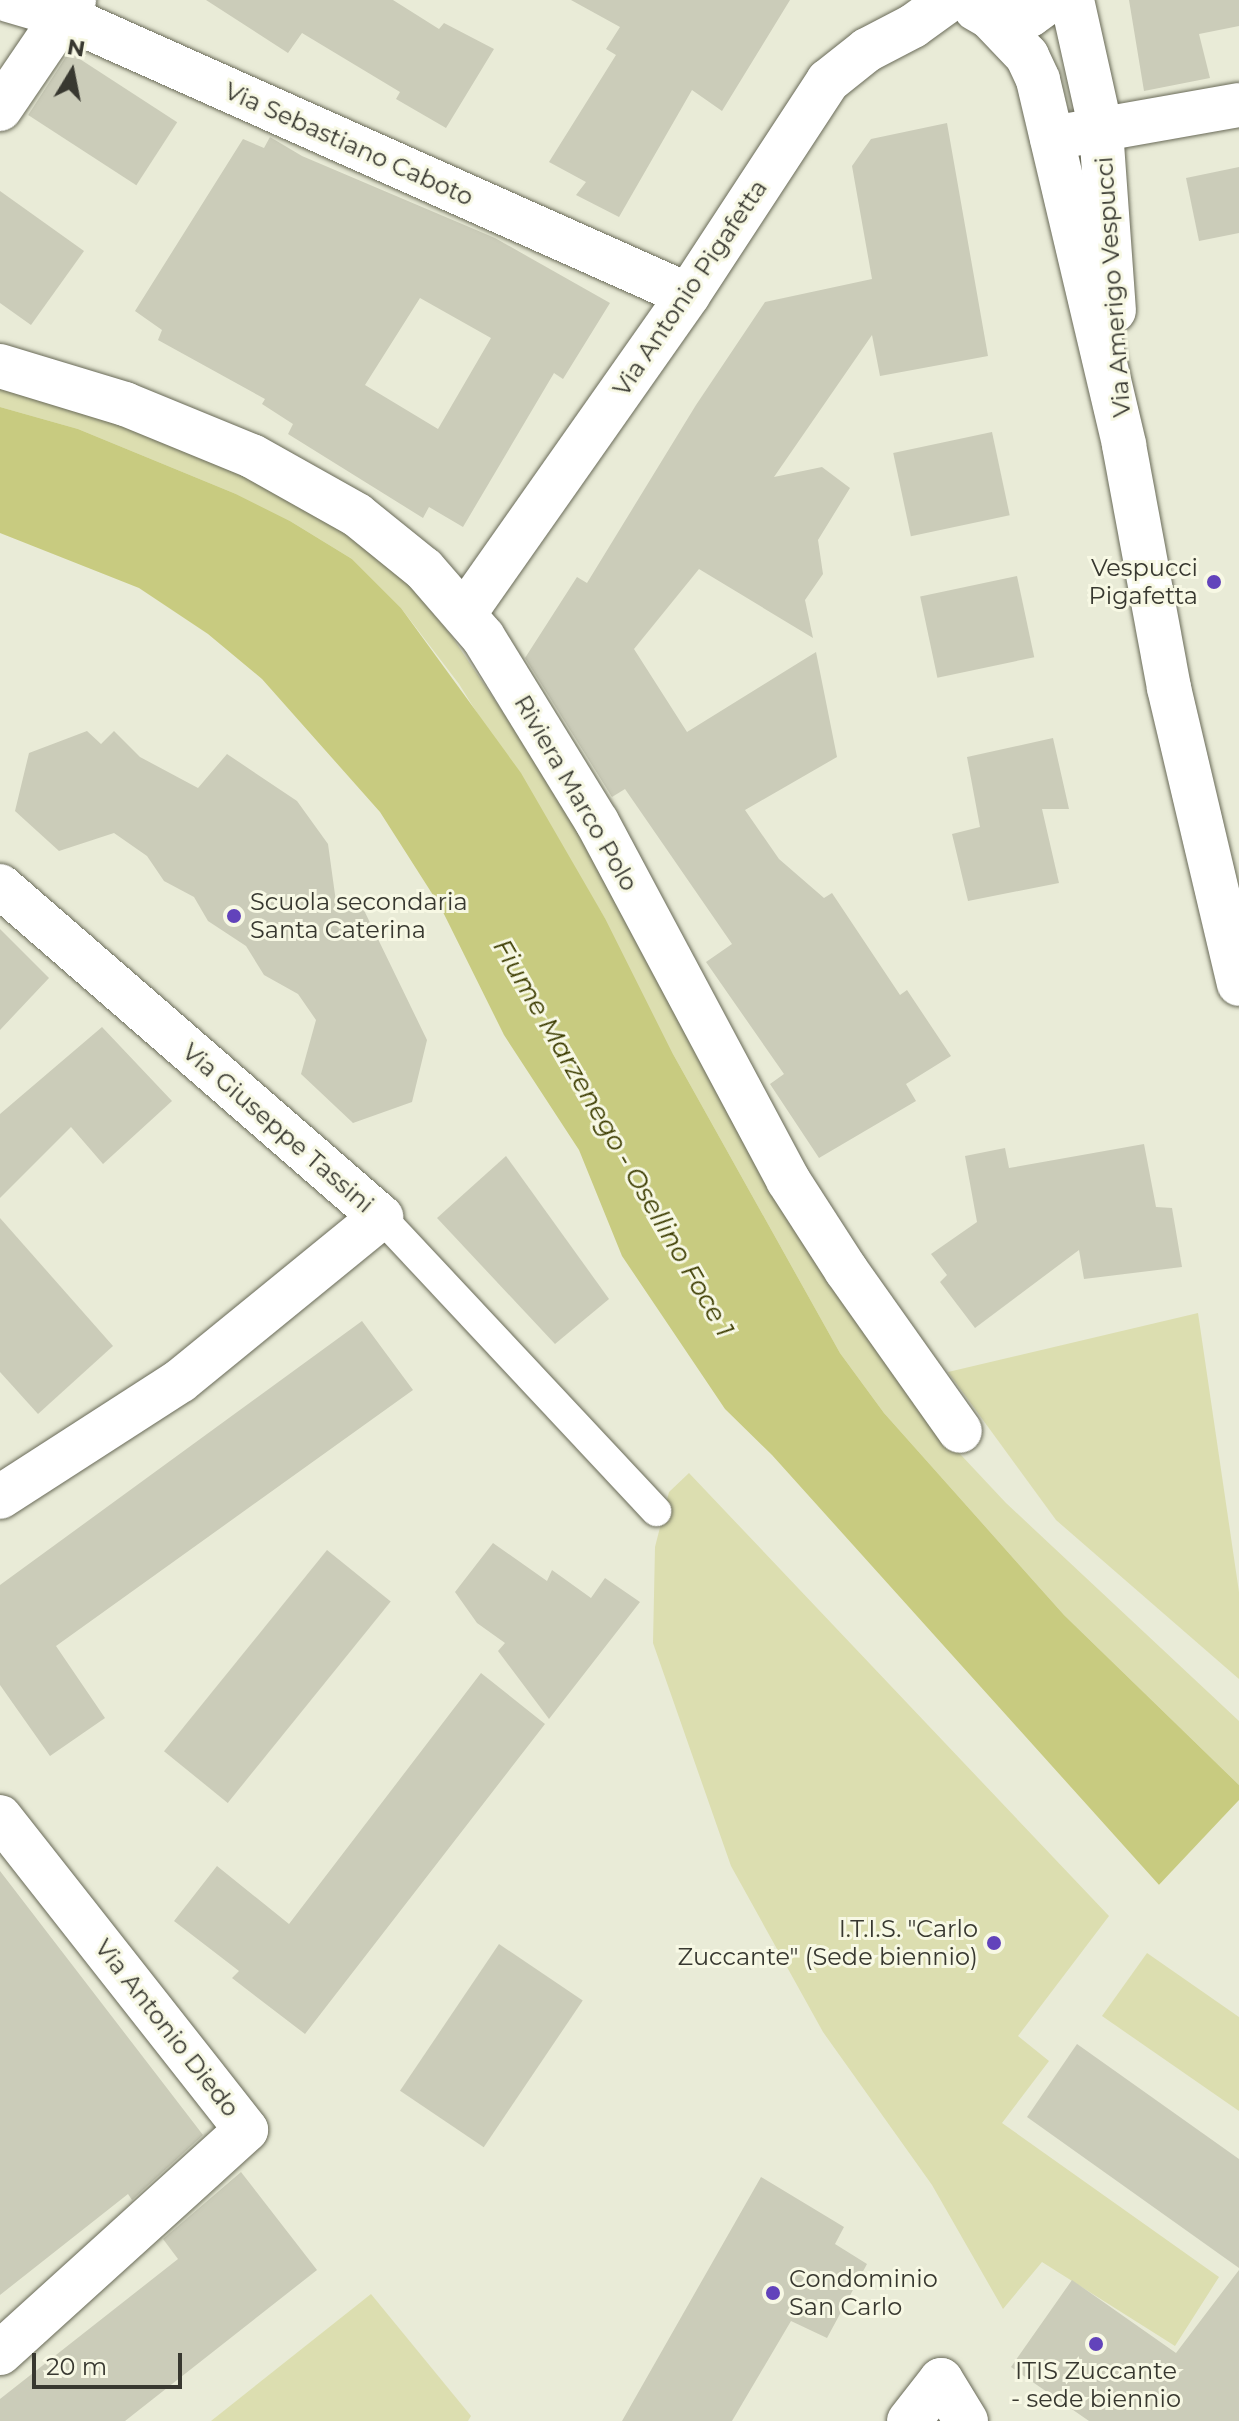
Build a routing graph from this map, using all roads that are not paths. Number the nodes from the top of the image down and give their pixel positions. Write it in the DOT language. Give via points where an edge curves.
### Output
graph roads {
  1 [pos="8,0"];
  2 [pos="949,0"];
  3 [pos="1051,0"];
  4 [pos="1072,0"];
  5 [pos="68,8"];
  6 [pos="978,8"];
  7 [pos="1239,105"];
  8 [pos="0,109"];
  9 [pos="1101,130"];
  10 [pos="1052,138"];
  11 [pos="688,295"];
  12 [pos="0,366"];
  13 [pos="1124,445"];
  14 [pos="464,614"];
  15 [pos="0,886"];
  16 [pos="1239,984"];
  17 [pos="381,1217"];
  18 [pos="960,1431"];
  19 [pos="0,1497"];
  20 [pos="656,1511"];
  21 [pos="0,1817"];
  22 [pos="0,2353"];
  23 [pos="909,2421"];
  24 [pos="966,2421"];
  1 -- 5 [label="street, Via Sebastiano Caboto"];
  2 -- 11 [label="street, Via Antonio Pigafetta" via="856,57 828,81"];
  3 -- 6 [label="street, Via Amerigo Vespucci" via="1030,15 1010,19"];
  4 -- 9 [label="street, Via Amerigo Vespucci"];
  5 -- 8 [label="street"];
  5 -- 11 [label="street, Via Sebastiano Caboto"];
  6 -- 10 [label="street, Via Amerigo Vespucci" via="1027,56"];
  7 -- 9 [label="street, Via Amerigo Vespucci"];
  9 -- 10 [label="street, Via Amerigo Vespucci"];
  9 -- 13 [label="street, Via Amerigo Vespucci"];
  10 -- 13 [label="street, Via Amerigo Vespucci"];
  11 -- 14 [label="street, Via Antonio Pigafetta"];
  12 -- 14 [label="street, Riviera Marco Polo" via="125,404 252,456 357,515 424,569"];
  13 -- 16 [label="street, Via Amerigo Vespucci" via="1169,688"];
  14 -- 18 [label="street, Riviera Marco Polo" via="597,822 788,1180"];
  15 -- 17 [label="street, Via Giuseppe Tassini"];
  17 -- 19 [label="street, Via Giuseppe Tassini" via="180,1381"];
  17 -- 20 [label="lane"];
  21 -- 22 [label="street, Via Antonio Diedo" via="246,2130"];
  23 -- 24 [label="street" via="941,2380"];
}
